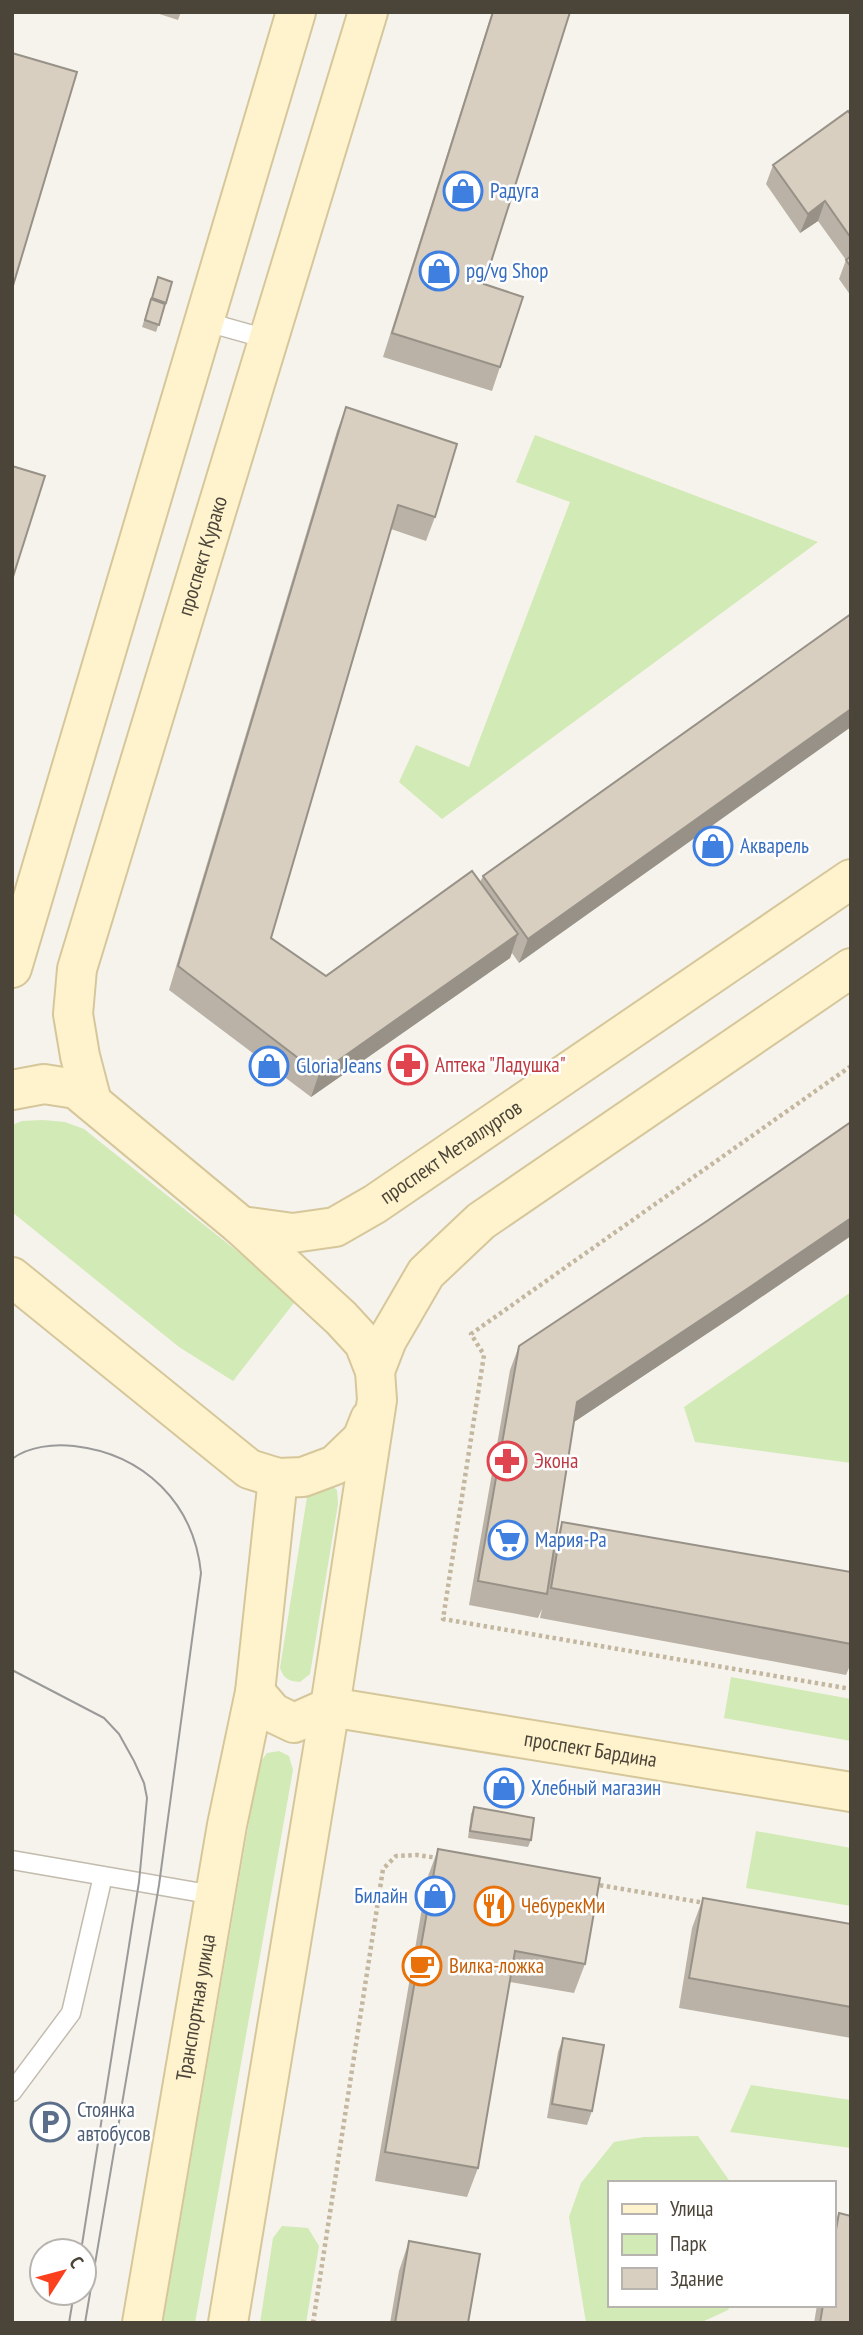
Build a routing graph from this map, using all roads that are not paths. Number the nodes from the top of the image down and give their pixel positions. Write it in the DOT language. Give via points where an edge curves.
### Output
graph roads {
  1 [pos="296,12"];
  2 [pos="368,12"];
  3 [pos="203,321"];
  4 [pos="267,339"];
  5 [pos="851,879"];
  6 [pos="12,968"];
  7 [pos="851,968"];
  8 [pos="12,1090"];
  9 [pos="92,1102"];
  10 [pos="241,1226"];
  11 [pos="12,1277"];
  12 [pos="376,1386"];
  13 [pos="278,1478"];
  14 [pos="255,1692"];
  15 [pos="330,1707"];
  16 [pos="851,1792"];
  17 [pos="12,1860"];
  18 [pos="103,1876"];
  19 [pos="215,1895"];
  20 [pos="12,2092"];
  21 [pos="142,2323"];
  22 [pos="228,2323"];
  1 -- 3 [label="main road"];
  2 -- 4 [label="main road, проспект Курако"];
  3 -- 4 [label="lane"];
  3 -- 6 [label="main road"];
  4 -- 9 [label="main road, проспект Курако" via="77,969 74,1014"];
  5 -- 10 [label="main road, проспект Металлургов" via="335,1227 293,1233"];
  7 -- 12 [label="main road" via="481,1221 426,1273 387,1340"];
  8 -- 9 [label="main road" via="44,1084 76,1089"];
  9 -- 10 [label="main road"];
  10 -- 12 [label="main road" via="364,1343"];
  11 -- 13 [label="main road" via="249,1469"];
  12 -- 13 [label="main road" via="362,1439 335,1465 303,1477"];
  12 -- 15 [label="main road"];
  13 -- 14 [label="main road, Транспортная улица"];
  14 -- 15 [label="main road" via="273,1713 294,1723"];
  14 -- 19 [label="main road, Транспортная улица"];
  15 -- 16 [label="main road, проспект Бардина"];
  15 -- 22 [label="main road"];
  17 -- 18 [label="lane"];
  18 -- 19 [label="lane"];
  18 -- 20 [label="lane" via="71,2013"];
  19 -- 21 [label="main road, Транспортная улица"];
}
